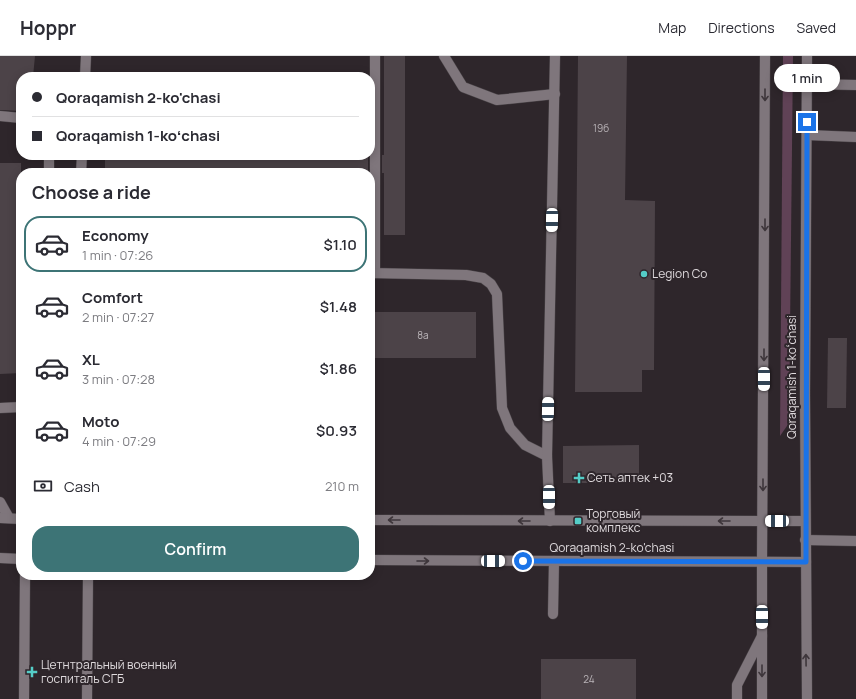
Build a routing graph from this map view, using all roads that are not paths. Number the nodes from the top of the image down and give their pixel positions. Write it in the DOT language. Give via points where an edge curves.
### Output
graph roads {
  1 [pos="86,56"];
  2 [pos="375,56"];
  3 [pos="444,56"];
  4 [pos="555,56"];
  5 [pos="765,56"];
  6 [pos="807,56"];
  7 [pos="85,72"];
  8 [pos="375,72"];
  9 [pos="807,84"];
  10 [pos="856,85"];
  11 [pos="555,94"];
  12 [pos="0,116"];
  13 [pos="16,118"];
  14 [pos="807,135"];
  15 [pos="856,137"];
  16 [pos="375,273"];
  17 [pos="0,408"];
  18 [pos="16,408"];
  19 [pos="548,456"];
  20 [pos="0,502"];
  21 [pos="4,518"];
  22 [pos="16,519"];
  23 [pos="375,520"];
  24 [pos="550,521"];
  25 [pos="763,521"];
  26 [pos="805,521"];
  27 [pos="805,540"];
  28 [pos="856,540"];
  29 [pos="0,558"];
  30 [pos="16,558"];
  31 [pos="375,560"];
  32 [pos="554,561"];
  33 [pos="762,562"];
  34 [pos="806,562"];
  35 [pos="25,580"];
  36 [pos="88,580"];
  37 [pos="553,614"];
  38 [pos="762,636"];
  39 [pos="24,699"];
  40 [pos="87,699"];
  41 [pos="737,699"];
  42 [pos="762,699"];
  43 [pos="807,699"];
  1 -- 7 [label="main road"];
  2 -- 8 [label="main road"];
  3 -- 11 [label="main road" via="463,88 497,100"];
  4 -- 11 [label="main road"];
  5 -- 25 [label="main road, one-way"];
  6 -- 9 [label="main road, Qoraqamish 1-koʻchasi"];
  9 -- 10 [label="main road"];
  9 -- 14 [label="main road, Qoraqamish 1-koʻchasi"];
  11 -- 19 [label="main road"];
  12 -- 13 [label="main road"];
  14 -- 15 [label="main road"];
  14 -- 26 [label="main road, Qoraqamish 1-koʻchasi"];
  16 -- 19 [label="main road" via="466,275 483,278 491,284 497,294 502,408 510,428 525,445"];
  17 -- 18 [label="main road"];
  19 -- 24 [label="main road"];
  20 -- 21 [label="main road"];
  21 -- 22 [label="main road"];
  24 -- 23 [label="main road, one-way"];
  25 -- 24 [label="main road, one-way"];
  25 -- 26 [label="main road"];
  25 -- 33 [label="main road"];
  26 -- 27 [label="main road, Qoraqamish 1-koʻchasi"];
  27 -- 28 [label="main road"];
  27 -- 34 [label="main road, Qoraqamish 1-koʻchasi"];
  29 -- 30 [label="main road"];
  31 -- 32 [label="main road, Qoraqamish 2-ko'chasi, one-way"];
  32 -- 33 [label="main road, Qoraqamish 2-ko'chasi"];
  32 -- 37 [label="main road"];
  33 -- 34 [label="main road, Qoraqamish 2-ko'chasi"];
  33 -- 38 [label="main road"];
  43 -- 34 [label="main road, Qoraqamish 1-koʻchasi, one-way"];
  35 -- 39 [label="main road"];
  36 -- 40 [label="main road"];
  38 -- 41 [label="main road" via="737,685"];
  38 -- 42 [label="main road, one-way"];
}
